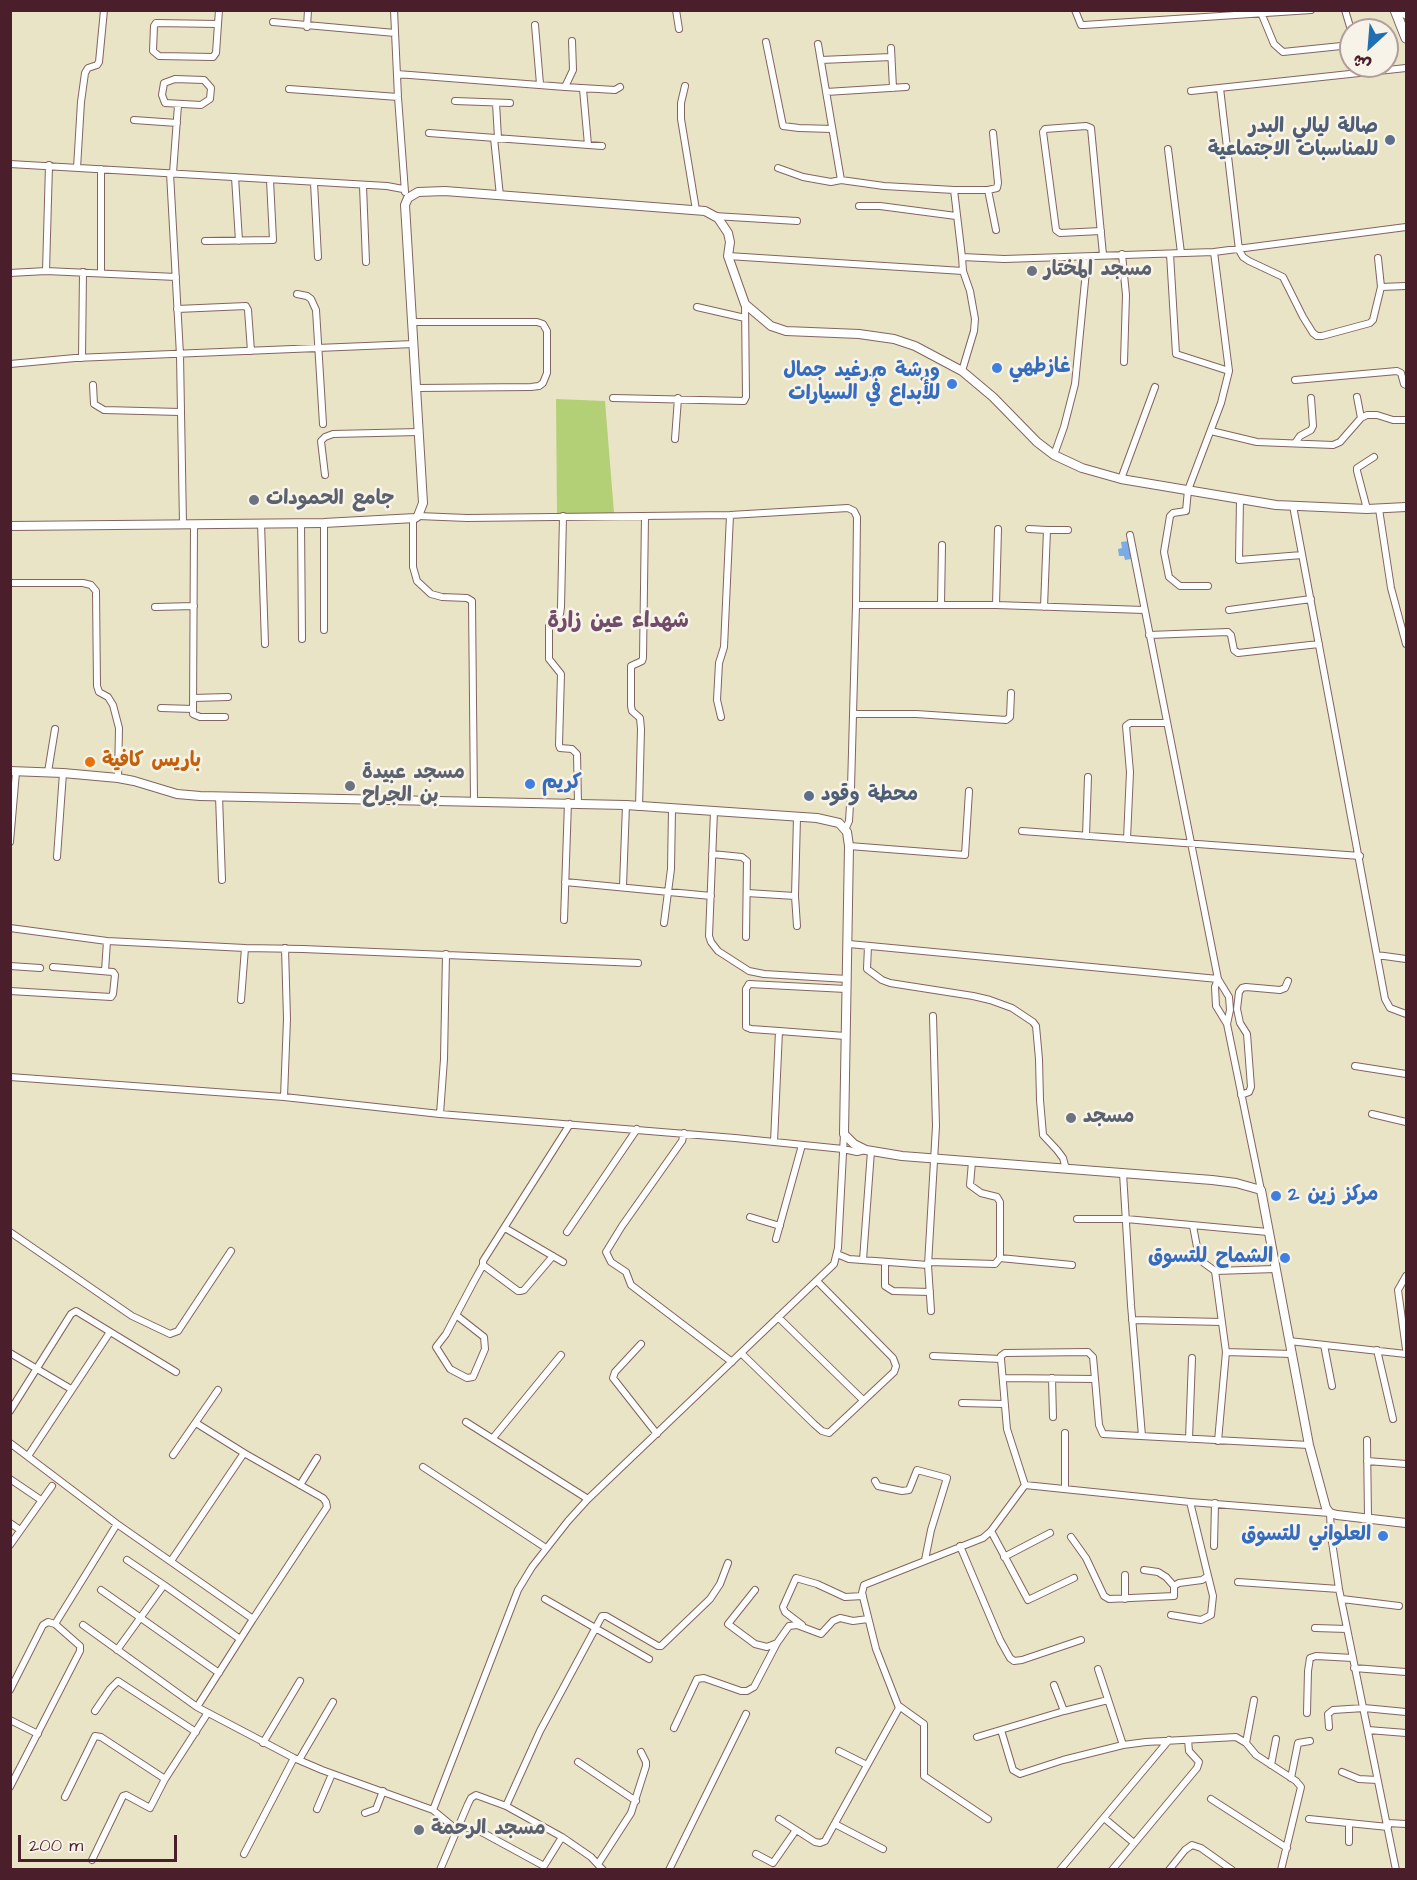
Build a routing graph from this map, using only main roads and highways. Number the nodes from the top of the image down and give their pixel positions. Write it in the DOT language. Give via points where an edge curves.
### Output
graph roads {
  1 [pos="1395,10"];
  2 [pos="1407,38"];
  1 -- 2 [label="main road"];
}
